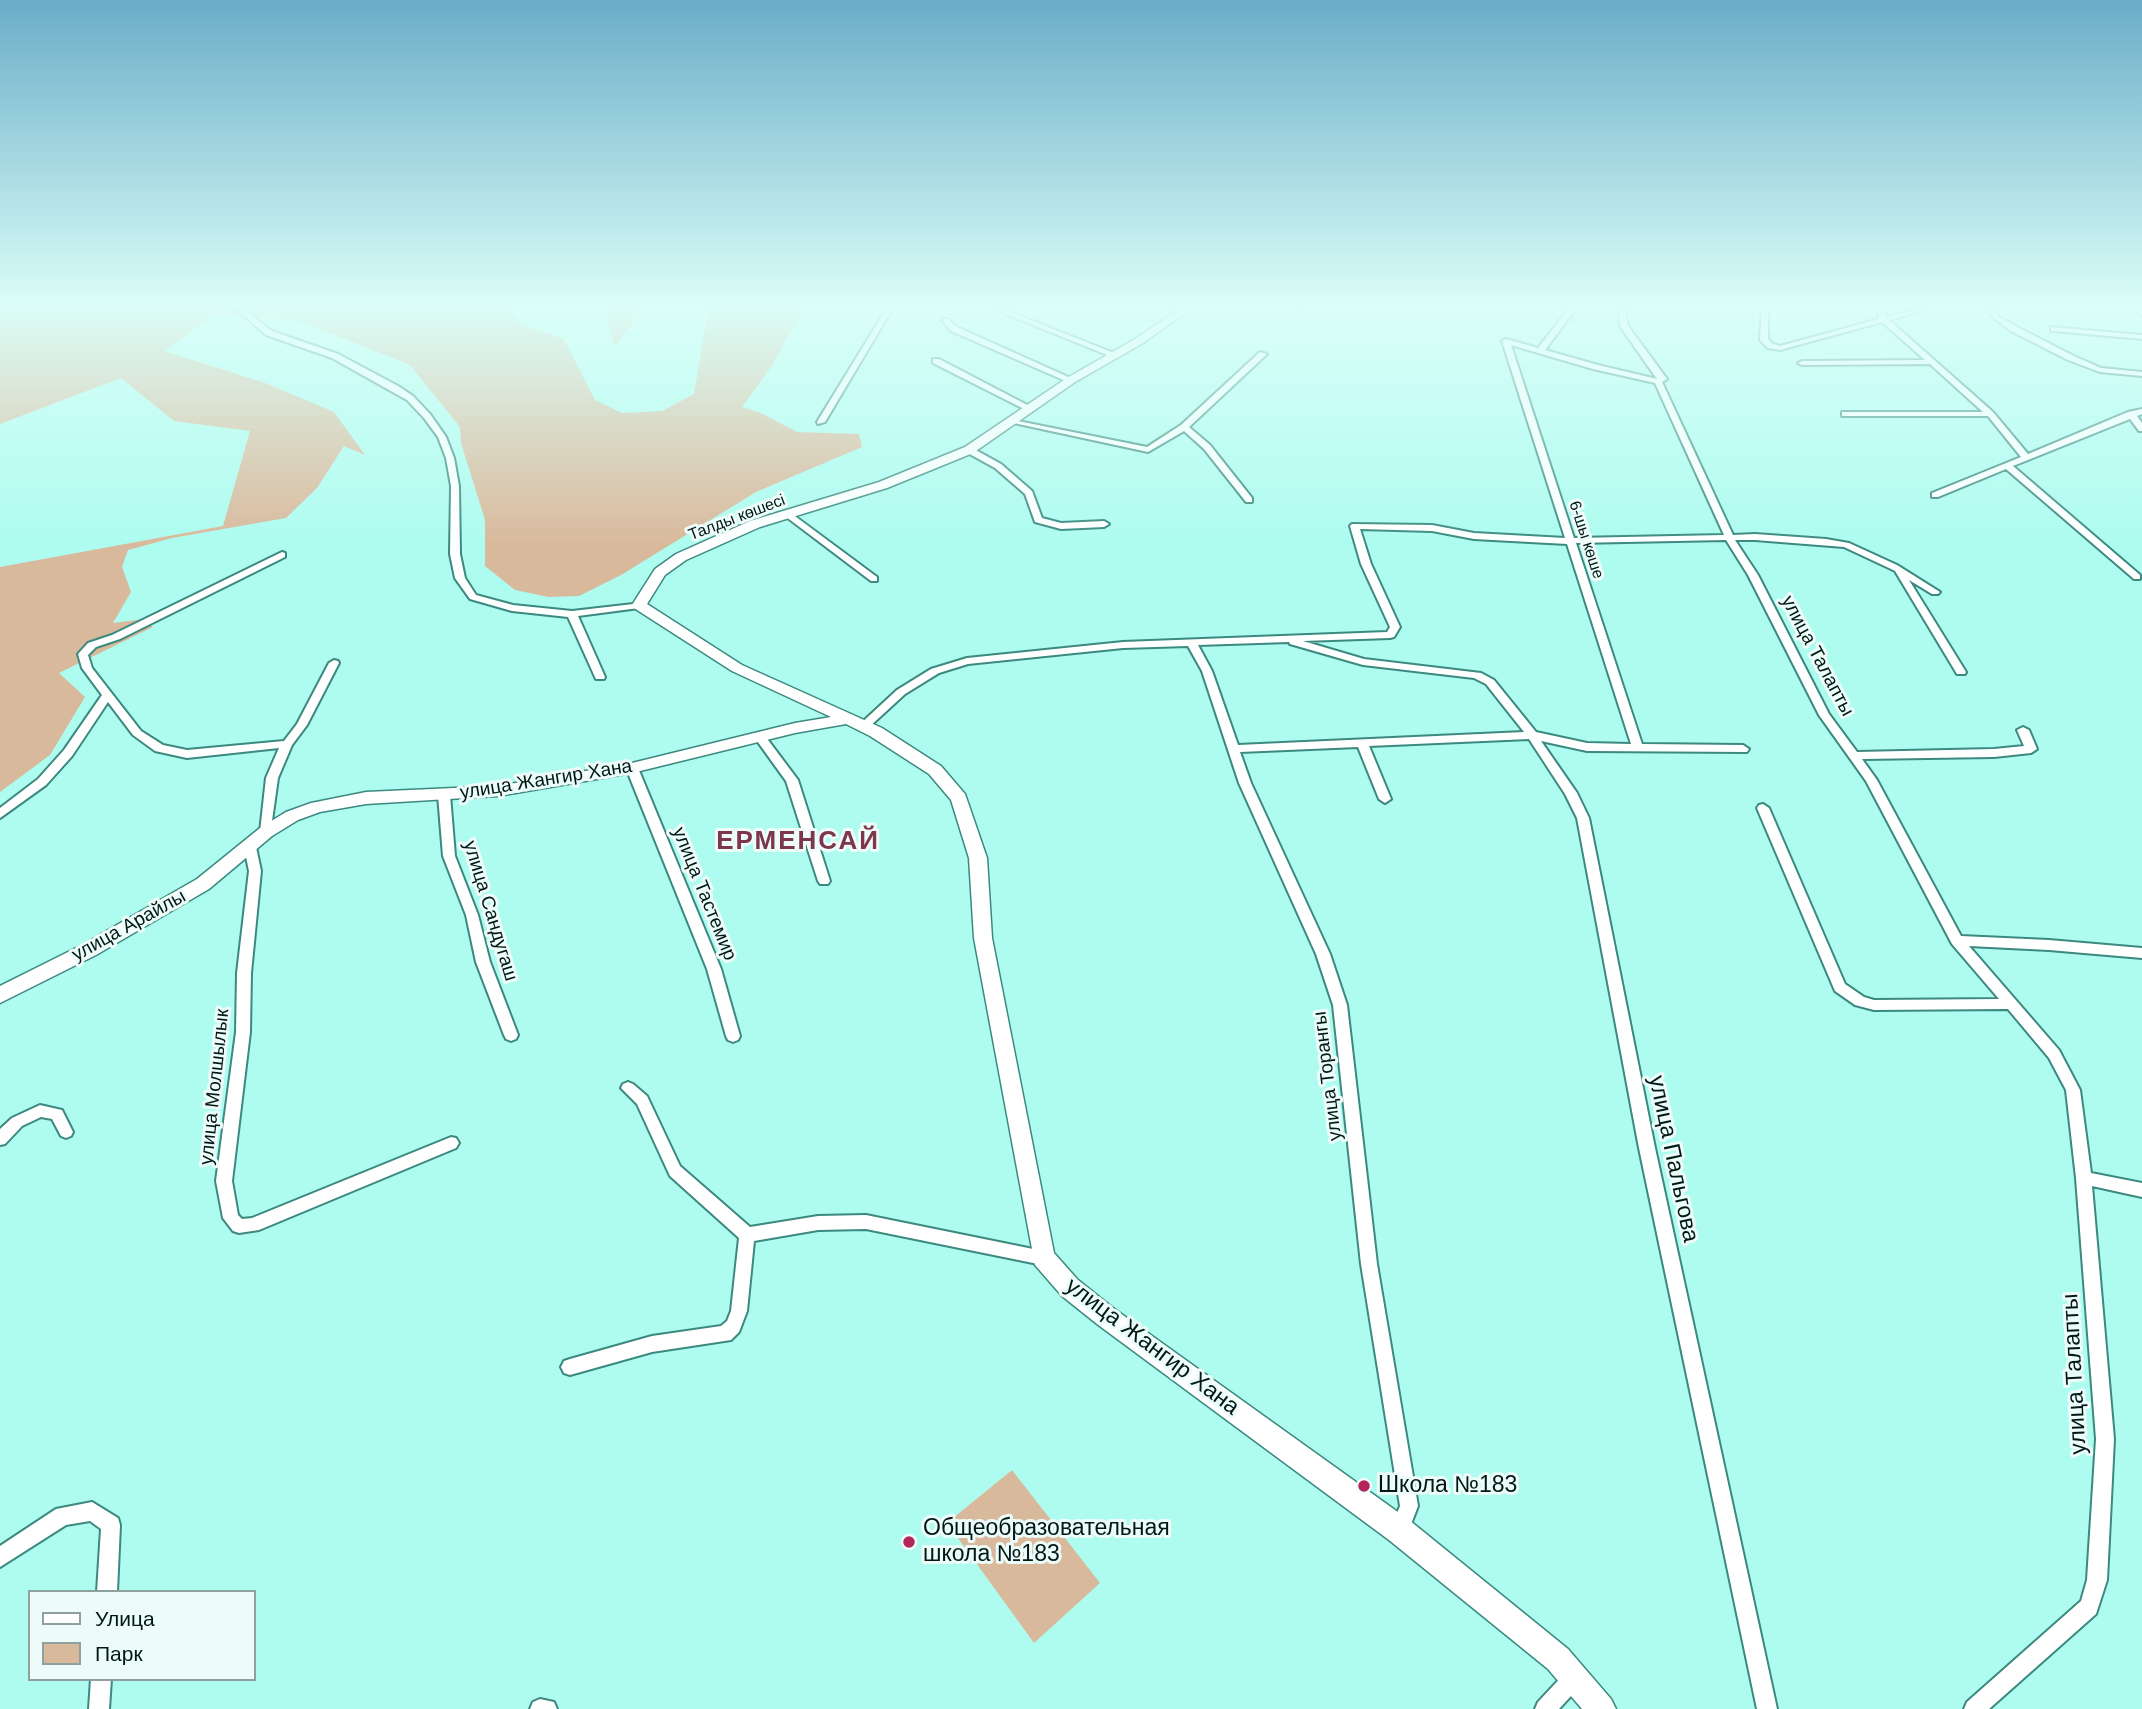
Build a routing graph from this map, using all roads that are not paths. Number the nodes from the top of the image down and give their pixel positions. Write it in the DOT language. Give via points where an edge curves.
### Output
graph roads {
  1 [pos="391,386"];
  2 [pos="843,386"];
  3 [pos="985,386"];
  4 [pos="1063,386"];
  5 [pos="1229,386"];
  6 [pos="1520,386"];
  7 [pos="1664,386"];
  8 [pos="1958,386"];
  9 [pos="1031,409"];
  10 [pos="2142,411"];
  11 [pos="1844,414"];
  12 [pos="1990,414"];
  13 [pos="2131,414"];
  14 [pos="821,422"];
  15 [pos="1013,422"];
  16 [pos="1184,427"];
  17 [pos="2142,429"];
  18 [pos="969,450"];
  19 [pos="2026,457"];
  20 [pos="2006,465"];
  21 [pos="1935,495"];
  22 [pos="1249,500"];
  23 [pos="788,514"];
  24 [pos="1104,524"];
  25 [pos="1731,538"];
  26 [pos="1570,540"];
  27 [pos="282,555"];
  28 [pos="1894,567"];
  29 [pos="2137,577"];
  30 [pos="874,579"];
  31 [pos="1935,592"];
  32 [pos="639,605"];
  33 [pos="572,614"];
  34 [pos="1284,639"];
  35 [pos="1191,642"];
  36 [pos="334,663"];
  37 [pos="1962,672"];
  38 [pos="600,677"];
  39 [pos="107,695"];
  40 [pos="857,723"];
  41 [pos="2023,730"];
  42 [pos="1532,735"];
  43 [pos="761,738"];
  44 [pos="1362,743"];
  45 [pos="287,744"];
  46 [pos="1233,748"];
  47 [pos="1638,748"];
  48 [pos="1743,749"];
  49 [pos="1855,756"];
  50 [pos="632,768"];
  51 [pos="444,795"];
  52 [pos="1385,799"];
  53 [pos="1762,808"];
  54 [pos="0,814"];
  55 [pos="267,832"];
  56 [pos="250,847"];
  57 [pos="824,881"];
  58 [pos="1957,942"];
  59 [pos="2142,953"];
  60 [pos="0,995"];
  61 [pos="2011,1004"];
  62 [pos="512,1035"];
  63 [pos="733,1036"];
  64 [pos="628,1088"];
  65 [pos="66,1132"];
  66 [pos="0,1139"];
  67 [pos="451,1143"];
  68 [pos="2084,1178"];
  69 [pos="2142,1190"];
  70 [pos="747,1235"];
  71 [pos="1043,1258"];
  72 [pos="570,1367"];
  73 [pos="1399,1530"];
  74 [pos="0,1557"];
  75 [pos="107,1590"];
  76 [pos="1575,1676"];
  77 [pos="101,1681"];
  78 [pos="99,1709"];
  79 [pos="540,1709"];
  80 [pos="547,1709"];
  81 [pos="1545,1709"];
  82 [pos="1601,1709"];
  83 [pos="1767,1709"];
  84 [pos="1974,1709"];
  1 -- 33 [label="street" via="410,398 442,437 455,486 455,554 460,578 473,597 512,608"];
  2 -- 14 [label="street"];
  3 -- 9 [label="street"];
  4 -- 9 [label="street, Талды көшесі"];
  5 -- 16 [label="street"];
  6 -- 26 [label="street, 6-шы көше"];
  7 -- 25 [label="street, улица Талапты"];
  8 -- 12 [label="street"];
  9 -- 15 [label="street, Талды көшесі"];
  10 -- 13 [label="street"];
  11 -- 12 [label="street"];
  12 -- 19 [label="street"];
  13 -- 17 [label="street"];
  13 -- 19 [label="street"];
  15 -- 16 [label="street" via="1148,450"];
  15 -- 18 [label="street, Талды көшесі"];
  16 -- 22 [label="street"];
  18 -- 23 [label="street, Талды көшесі" via="883,485"];
  18 -- 24 [label="street" via="998,466 1029,493 1038,520 1061,526"];
  19 -- 20 [label="street"];
  20 -- 21 [label="street"];
  20 -- 29 [label="street"];
  23 -- 30 [label="street"];
  23 -- 32 [label="street, Талды көшесі" via="681,557 660,572"];
  25 -- 26 [label="street"];
  25 -- 28 [label="street" via="1846,545"];
  25 -- 49 [label="street, улица Талапты" via="1824,715"];
  26 -- 34 [label="street" via="1355,526 1366,564 1395,627 1390,635"];
  26 -- 47 [label="street, 6-шы көше"];
  27 -- 39 [label="street" via="92,645 83,654 87,668"];
  28 -- 31 [label="street"];
  28 -- 37 [label="street"];
  32 -- 33 [label="street"];
  32 -- 40 [label="street" via="737,668"];
  33 -- 38 [label="street"];
  34 -- 35 [label="street"];
  34 -- 42 [label="street, улица Пальгова" via="1363,662 1477,675 1490,682"];
  35 -- 40 [label="street" via="967,661 935,671"];
  35 -- 46 [label="street, улица Торангы" via="1207,671"];
  36 -- 45 [label="street"];
  39 -- 45 [label="street" via="137,733 159,748 187,754"];
  39 -- 54 [label="street" via="42,782"];
  40 -- 43 [label="street, улица Жангир Хана" via="795,728"];
  40 -- 71 [label="street" via="935,771 959,798 973,834 992,989"];
  41 -- 49 [label="street" via="2032,749"];
  42 -- 44 [label="street"];
  42 -- 47 [label="street" via="1587,747"];
  42 -- 83 [label="street, улица Пальгова" via="1583,818 1647,1148"];
  43 -- 50 [label="street, улица Жангир Хана"];
  43 -- 57 [label="street" via="792,780"];
  44 -- 46 [label="street"];
  44 -- 52 [label="street"];
  45 -- 55 [label="street" via="272,778"];
  46 -- 73 [label="street, улица Торангы" via="1323,954 1340,1005 1369,1264 1409,1506"];
  47 -- 48 [label="street"];
  49 -- 58 [label="street, улица Талапты" via="1885,803"];
  50 -- 51 [label="street, улица Жангир Хана" via="498,791"];
  50 -- 63 [label="street, улица Тастемир" via="714,969"];
  51 -- 55 [label="street, улица Жангир Хана" via="338,802 292,816"];
  51 -- 62 [label="street, улица Сандугаш" via="449,856"];
  53 -- 61 [label="street" via="1840,987 1874,1005"];
  55 -- 56 [label="street, улица Жангир Хана"];
  56 -- 60 [label="street, улица Арайлы" via="203,884"];
  56 -- 67 [label="street, улица Молшылык" via="255,871 243,1032 224,1181 231,1218 240,1226 253,1225"];
  58 -- 59 [label="street"];
  58 -- 61 [label="street, улица Талапты"];
  61 -- 68 [label="street, улица Талапты" via="2054,1054 2073,1090"];
  64 -- 70 [label="street" via="642,1100 675,1171"];
  65 -- 66 [label="street" via="57,1114 40,1111 17,1122"];
  68 -- 69 [label="street"];
  68 -- 84 [label="street, улица Талапты" via="2105,1439 2097,1580 2090,1607"];
  70 -- 71 [label="street" via="818,1223 866,1222"];
  70 -- 72 [label="street" via="739,1311 725,1334 652,1344"];
  71 -- 73 [label="street, улица Жангир Хана" via="1105,1316"];
  73 -- 76 [label="street, улица Жангир Хана"];
  74 -- 75 [label="street" via="63,1516 92,1511 111,1525"];
  76 -- 81 [label="street"];
  76 -- 82 [label="street, улица Жангир Хана"];
  77 -- 78 [label="street"];
  79 -- 80 [label="street"];
}
